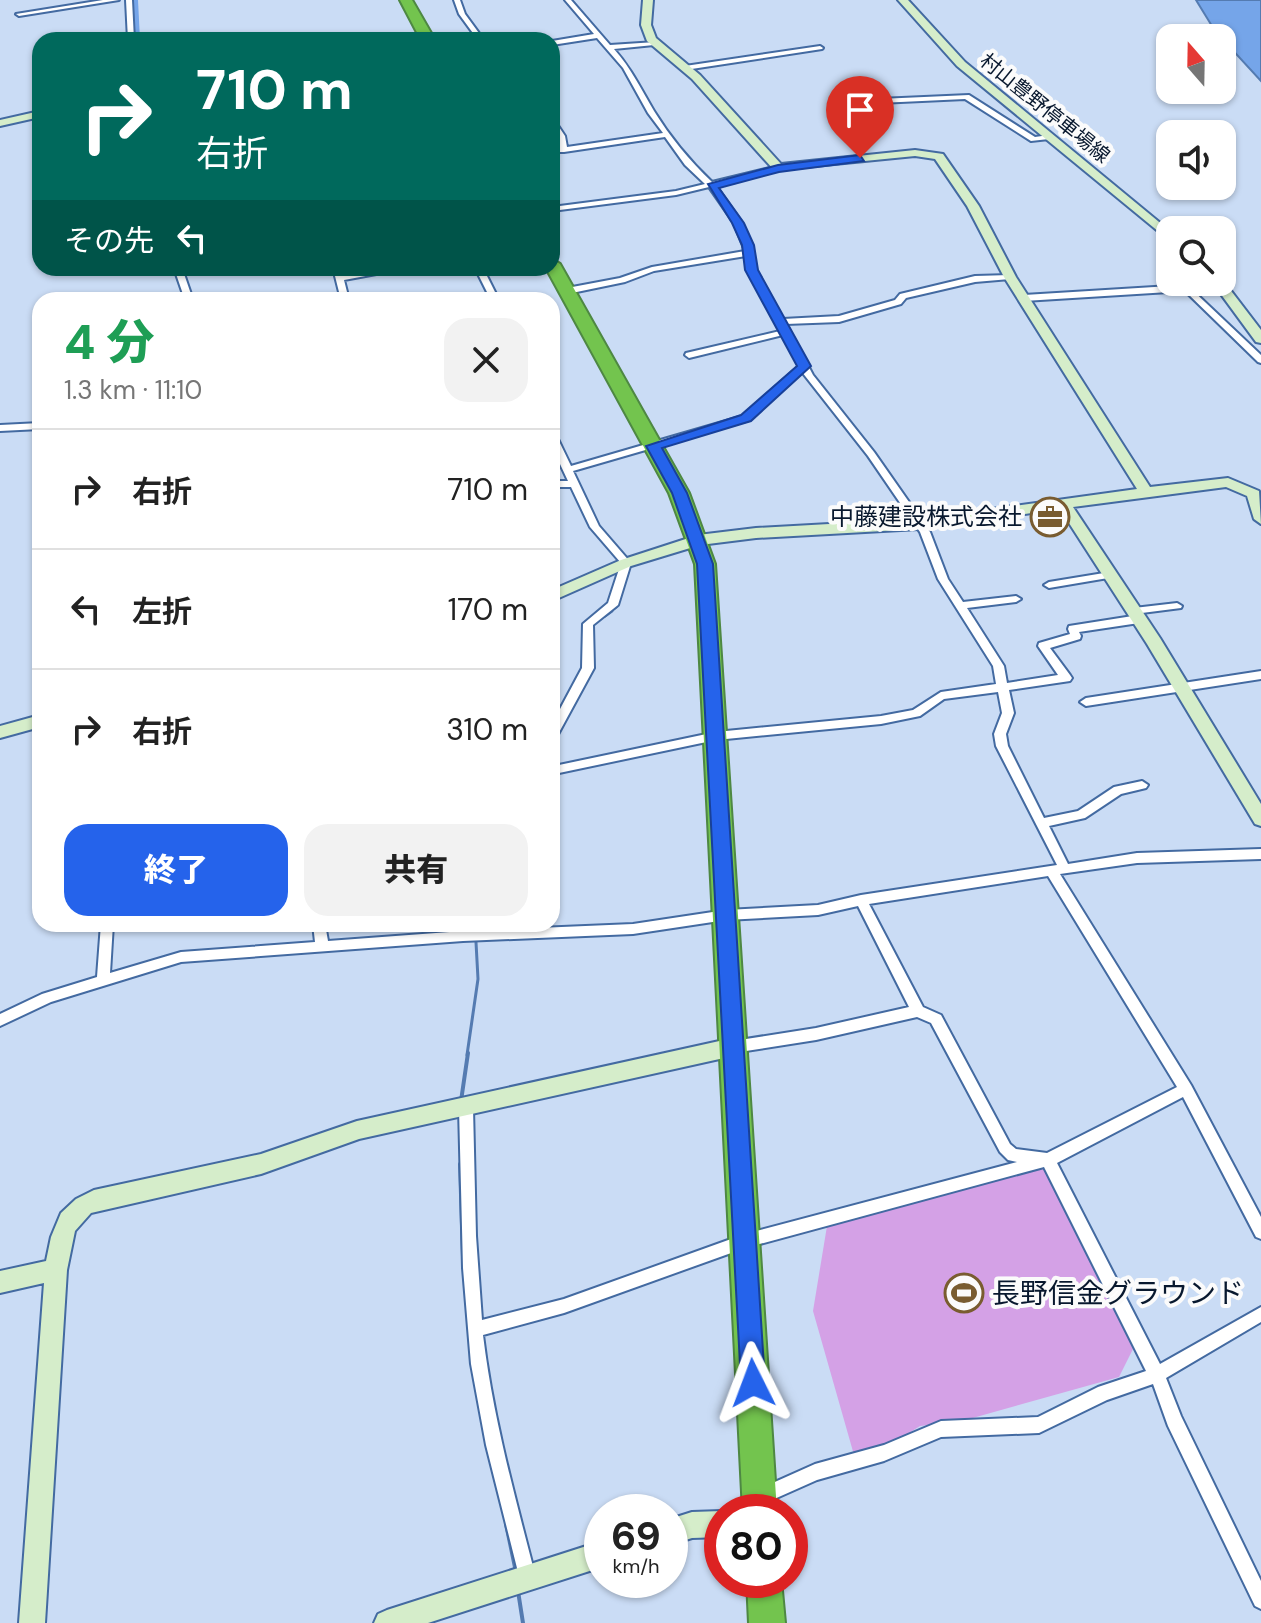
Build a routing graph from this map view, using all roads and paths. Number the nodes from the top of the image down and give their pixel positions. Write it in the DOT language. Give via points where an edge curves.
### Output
graph roads {
  1 [pos="116,0"];
  2 [pos="129,0"];
  3 [pos="406,0"];
  4 [pos="457,0"];
  5 [pos="568,0"];
  6 [pos="648,0"];
  7 [pos="903,0"];
  8 [pos="19,14"];
  9 [pos="131,32"];
  10 [pos="424,32"];
  11 [pos="475,32"];
  12 [pos="596,36"];
  13 [pos="560,42"];
  14 [pos="654,43"];
  15 [pos="609,47"];
  16 [pos="820,48"];
  17 [pos="685,68"];
  18 [pos="879,101"];
  19 [pos="32,116"];
  20 [pos="0,123"];
  21 [pos="669,134"];
  22 [pos="560,135"];
  23 [pos="1049,137"];
  24 [pos="560,150"];
  25 [pos="564,150"];
  26 [pos="778,168"];
  27 [pos="712,186"];
  28 [pos="560,208"];
  29 [pos="1156,225"];
  30 [pos="749,253"];
  31 [pos="559,276"];
  32 [pos="1010,277"];
  33 [pos="567,291"];
  34 [pos="1229,296"];
  35 [pos="1024,298"];
  36 [pos="779,322"];
  37 [pos="785,332"];
  38 [pos="1261,339"];
  39 [pos="689,355"];
  40 [pos="1261,360"];
  41 [pos="804,366"];
  42 [pos="32,426"];
  43 [pos="0,428"];
  44 [pos="654,446"];
  45 [pos="560,454"];
  46 [pos="568,470"];
  47 [pos="560,484"];
  48 [pos="574,484"];
  49 [pos="1146,492"];
  50 [pos="1064,504"];
  51 [pos="1261,519"];
  52 [pos="919,524"];
  53 [pos="698,540"];
  54 [pos="626,563"];
  55 [pos="1110,575"];
  56 [pos="1049,585"];
  57 [pos="560,592"];
  58 [pos="1016,599"];
  59 [pos="959,606"];
  60 [pos="1177,606"];
  61 [pos="1136,615"];
  62 [pos="1261,675"];
  63 [pos="1180,686"];
  64 [pos="1004,688"];
  65 [pos="1086,702"];
  66 [pos="560,719"];
  67 [pos="32,723"];
  68 [pos="0,732"];
  69 [pos="716,736"];
  70 [pos="560,769"];
  71 [pos="1142,785"];
  72 [pos="1261,819"];
  73 [pos="1041,823"];
  74 [pos="1261,854"];
  75 [pos="1058,871"];
  76 [pos="861,900"];
  77 [pos="726,915"];
  78 [pos="560,929"];
  79 [pos="106,932"];
  80 [pos="320,932"];
  81 [pos="448,932"];
  82 [pos="322,947"];
  83 [pos="103,979"];
  84 [pos="918,1011"];
  85 [pos="0,1020"];
  86 [pos="733,1047"];
  87 [pos="1186,1089"];
  88 [pos="466,1108"];
  89 [pos="1048,1160"];
  90 [pos="1261,1232"];
  91 [pos="745,1241"];
  92 [pos="56,1270"];
  93 [pos="0,1282"];
  94 [pos="1261,1314"];
  95 [pos="477,1329"];
  96 [pos="1157,1375"];
  97 [pos="759,1494"];
  98 [pos="778,1494"];
  99 [pos="584,1560"];
  100 [pos="527,1578"];
  101 [pos="765,1598"];
  102 [pos="1261,1600"];
  103 [pos="32,1623"];
  104 [pos="387,1623"];
  105 [pos="767,1623"];
  1 -- 8 [label="street"];
  2 -- 9 [label="street"];
  3 -- 10 [label="highway"];
  4 -- 11 [label="street"];
  5 -- 12 [label="street"];
  6 -- 14 [label="street" via="646,30"];
  7 -- 23 [label="street, 村山豊野停車場線" via="961,64"];
  12 -- 13 [label="street"];
  12 -- 15 [label="street"];
  14 -- 15 [label="street"];
  14 -- 17 [label="street"];
  15 -- 21 [label="street"];
  16 -- 17 [label="street"];
  17 -- 26 [label="street"];
  18 -- 23 [label="street" via="966,97 1034,139"];
  19 -- 20 [label="street"];
  21 -- 25 [label="street"];
  21 -- 27 [label="street"];
  22 -- 25 [label="street"];
  23 -- 29 [label="street, 村山豊野停車場線"];
  24 -- 25 [label="street"];
  26 -- 27 [label="street"];
  26 -- 32 [label="street" via="915,153 939,156 973,206"];
  27 -- 28 [label="street"];
  27 -- 30 [label="street" via="738,223"];
  30 -- 33 [label="street" via="652,269"];
  30 -- 36 [label="street" via="752,270"];
  31 -- 33 [label="highway"];
  32 -- 35 [label="street"];
  32 -- 36 [label="street" via="975,279 903,296 839,319"];
  33 -- 44 [label="highway"];
  34 -- 38 [label="street"];
  35 -- 40 [label="street" via="1187,288"];
  35 -- 49 [label="street"];
  36 -- 37 [label="street"];
  37 -- 39 [label="street"];
  37 -- 41 [label="street"];
  41 -- 44 [label="street" via="746,418"];
  41 -- 52 [label="street"];
  42 -- 43 [label="street"];
  44 -- 46 [label="street"];
  44 -- 53 [label="highway"];
  45 -- 46 [label="street"];
  46 -- 48 [label="street"];
  47 -- 48 [label="street"];
  48 -- 54 [label="street" via="595,527"];
  49 -- 50 [label="street"];
  49 -- 51 [label="street" via="1228,482 1254,494"];
  50 -- 52 [label="street"];
  50 -- 55 [label="street"];
  52 -- 53 [label="street"];
  52 -- 59 [label="street"];
  53 -- 54 [label="street"];
  53 -- 69 [label="highway" via="705,564"];
  54 -- 57 [label="street"];
  54 -- 66 [label="street" via="613,605 588,624 588,668"];
  55 -- 56 [label="street"];
  55 -- 61 [label="street"];
  58 -- 59 [label="street"];
  59 -- 64 [label="street" via="998,666"];
  60 -- 61 [label="street"];
  61 -- 63 [label="street"];
  61 -- 64 [label="street" via="1073,629 1076,636 1043,646 1066,678"];
  62 -- 63 [label="street"];
  63 -- 65 [label="street"];
  63 -- 72 [label="street"];
  64 -- 69 [label="street" via="941,696 916,713 881,720"];
  64 -- 73 [label="street" via="1008,713 1000,734 1002,746"];
  67 -- 68 [label="street"];
  69 -- 70 [label="street"];
  69 -- 77 [label="highway"];
  71 -- 73 [label="street" via="1118,790 1081,815"];
  73 -- 75 [label="street"];
  74 -- 75 [label="street" via="1137,858"];
  75 -- 76 [label="street"];
  75 -- 87 [label="street"];
  76 -- 77 [label="street" via="818,910"];
  76 -- 84 [label="street"];
  77 -- 78 [label="street" via="633,929"];
  77 -- 86 [label="highway"];
  79 -- 83 [label="street"];
  80 -- 82 [label="street"];
  81 -- 82 [label="street"];
  82 -- 83 [label="street" via="181,957"];
  83 -- 85 [label="street"];
  84 -- 86 [label="street"];
  84 -- 89 [label="street" via="936,1019 1005,1148 1013,1155"];
  86 -- 88 [label="street"];
  86 -- 91 [label="highway"];
  87 -- 89 [label="street"];
  87 -- 90 [label="street"];
  88 -- 92 [label="street" via="357,1130 305,1154 250,1169 94,1200 68,1216"];
  88 -- 95 [label="street" via="468,1235"];
  89 -- 91 [label="street"];
  89 -- 96 [label="street"];
  91 -- 95 [label="street" via="564,1306"];
  91 -- 97 [label="highway"];
  92 -- 93 [label="street"];
  92 -- 103 [label="street"];
  94 -- 96 [label="street"];
  95 -- 100 [label="street" via="498,1466"];
  96 -- 98 [label="street" via="1104,1393 1039,1425 941,1429 884,1453 815,1472"];
  96 -- 102 [label="street"];
  99 -- 100 [label="street"];
  100 -- 104 [label="street"];
  101 -- 105 [label="highway"];
}
